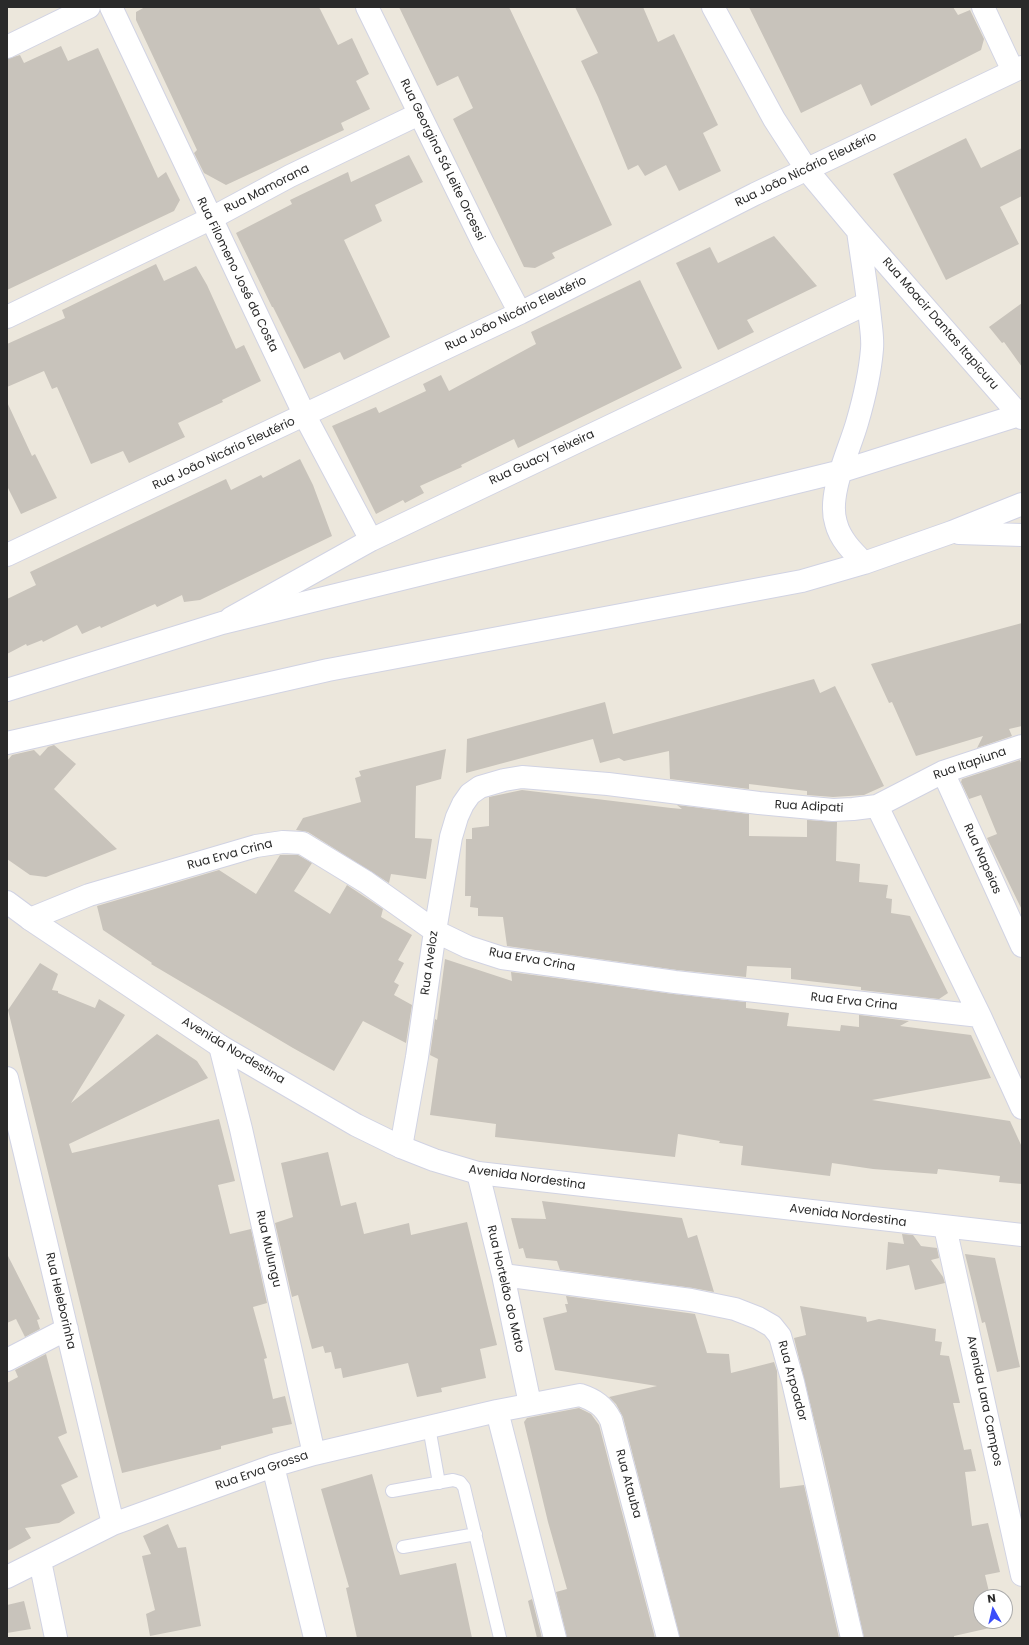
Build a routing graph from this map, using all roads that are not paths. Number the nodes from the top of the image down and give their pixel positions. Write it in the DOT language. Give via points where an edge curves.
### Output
graph roads {
  1 [pos="89,7"];
  2 [pos="111,7"];
  3 [pos="367,7"];
  4 [pos="714,7"];
  5 [pos="983,7"];
  6 [pos="7,47"];
  7 [pos="1017,69"];
  8 [pos="420,114"];
  9 [pos="807,170"];
  10 [pos="210,219"];
  11 [pos="858,231"];
  12 [pos="868,303"];
  13 [pos="520,313"];
  14 [pos="7,317"];
  15 [pos="305,416"];
  16 [pos="1021,416"];
  17 [pos="842,471"];
  18 [pos="1022,504"];
  19 [pos="952,532"];
  20 [pos="1022,535"];
  21 [pos="371,540"];
  22 [pos="7,555"];
  23 [pos="864,562"];
  24 [pos="222,623"];
  25 [pos="7,690"];
  26 [pos="7,743"];
  27 [pos="1022,746"];
  28 [pos="943,772"];
  29 [pos="480,787"];
  30 [pos="877,806"];
  31 [pos="7,902"];
  32 [pos="30,919"];
  33 [pos="434,931"];
  34 [pos="1022,946"];
  35 [pos="980,1016"];
  36 [pos="220,1046"];
  37 [pos="7,1078"];
  38 [pos="1022,1108"];
  39 [pos="14,1140"];
  40 [pos="401,1147"];
  41 [pos="478,1173"];
  42 [pos="945,1227"];
  43 [pos="1022,1235"];
  44 [pos="503,1275"];
  45 [pos="67,1329"];
  46 [pos="7,1360"];
  47 [pos="530,1404"];
  48 [pos="497,1411"];
  49 [pos="429,1426"];
  50 [pos="314,1454"];
  51 [pos="272,1466"];
  52 [pos="439,1483"];
  53 [pos="392,1492"];
  54 [pos="113,1524"];
  55 [pos="476,1534"];
  56 [pos="403,1547"];
  57 [pos="40,1561"];
  58 [pos="1022,1575"];
  59 [pos="7,1577"];
  60 [pos="56,1638"];
  61 [pos="315,1638"];
  62 [pos="500,1638"];
  63 [pos="555,1638"];
  64 [pos="668,1638"];
  65 [pos="852,1638"];
  1 -- 6 [label="street"];
  2 -- 10 [label="street, Rua Filomeno José da Costa"];
  3 -- 8 [label="street, Rua Georgina Sá Leite Orcessi"];
  4 -- 9 [label="street, Rua Moacir Dantas Itapicuru" via="774,119"];
  5 -- 7 [label="street"];
  7 -- 9 [label="street, Rua João Nicário Eleutério"];
  8 -- 10 [label="street, Rua Mamorana" via="290,176"];
  8 -- 13 [label="street, Rua Georgina Sá Leite Orcessi"];
  9 -- 11 [label="street, Rua Moacir Dantas Itapicuru"];
  9 -- 13 [label="street, Rua João Nicário Eleutério"];
  10 -- 14 [label="street, Rua Mamorana"];
  10 -- 15 [label="street, Rua Filomeno José da Costa"];
  11 -- 12 [label="street, Rua Moacir Dantas Itapicuru"];
  11 -- 16 [label="street, Rua Moacir Dantas Itapicuru"];
  12 -- 17 [label="street, Rua Moacir Dantas Itapicuru" via="872,346 870,376"];
  12 -- 21 [label="street, Rua Guacy Teixeira"];
  13 -- 15 [label="street, Rua João Nicário Eleutério"];
  15 -- 21 [label="street, Rua Filomeno José da Costa"];
  15 -- 22 [label="street, Rua João Nicário Eleutério"];
  16 -- 17 [label="street"];
  17 -- 23 [label="street, Rua Moacir Dantas Itapicuru" via="835,496 835,523 840,536"];
  17 -- 24 [label="street"];
  18 -- 19 [label="street"];
  19 -- 20 [label="street"];
  19 -- 23 [label="street"];
  21 -- 24 [label="street, Rua Guacy Teixeira"];
  23 -- 26 [label="street" via="802,581 328,670"];
  24 -- 25 [label="street"];
  27 -- 28 [label="street, Rua Itapiuna"];
  28 -- 30 [label="street, Rua Itapiuna"];
  28 -- 34 [label="street, Rua Napeias"];
  29 -- 30 [label="street, Rua Adipati" via="522,777 608,784 759,804 833,810"];
  29 -- 33 [label="street, Rua Aveloz" via="470,794 456,817"];
  30 -- 35 [label="street"];
  31 -- 32 [label="street, Avenida Nordestina"];
  32 -- 33 [label="street, Rua Erva Crina" via="89,896 256,846 283,842 302,843 366,882"];
  32 -- 36 [label="street, Avenida Nordestina"];
  33 -- 35 [label="street, Rua Erva Crina" via="468,947 502,958 674,982"];
  33 -- 40 [label="street, Rua Aveloz" via="417,1057"];
  35 -- 38 [label="street"];
  36 -- 40 [label="street, Avenida Nordestina" via="356,1125"];
  36 -- 50 [label="street, Rua Mulungu" via="242,1129"];
  37 -- 39 [label="street, Rua Heleborinha"];
  39 -- 45 [label="street, Rua Heleborinha"];
  40 -- 41 [label="street, Avenida Nordestina"];
  41 -- 42 [label="street, Avenida Nordestina"];
  41 -- 44 [label="street, Rua Hortelão do Mato"];
  42 -- 43 [label="street, Avenida Nordestina"];
  42 -- 58 [label="street, Avenida Lara Campos"];
  44 -- 47 [label="street, Rua Hortelão do Mato"];
  44 -- 65 [label="street, Rua Arpoador" via="691,1300 735,1309 772,1326 780,1336 793,1382"];
  45 -- 46 [label="street"];
  45 -- 54 [label="street, Rua Heleborinha"];
  47 -- 48 [label="street, Rua Erva Grossa"];
  47 -- 64 [label="street, Rua Atauba" via="580,1395 593,1399 607,1413 613,1426"];
  48 -- 49 [label="street, Rua Erva Grossa"];
  48 -- 63 [label="street"];
  49 -- 50 [label="street, Rua Erva Grossa"];
  49 -- 52 [label="lane"];
  50 -- 51 [label="street, Rua Erva Grossa"];
  51 -- 54 [label="street, Rua Erva Grossa"];
  51 -- 61 [label="street"];
  52 -- 53 [label="lane"];
  52 -- 55 [label="lane" via="453,1480 460,1482 464,1487"];
  54 -- 57 [label="street, Rua Erva Grossa"];
  55 -- 56 [label="lane"];
  55 -- 62 [label="lane"];
  57 -- 59 [label="street, Rua Erva Grossa"];
  57 -- 60 [label="street"];
}
